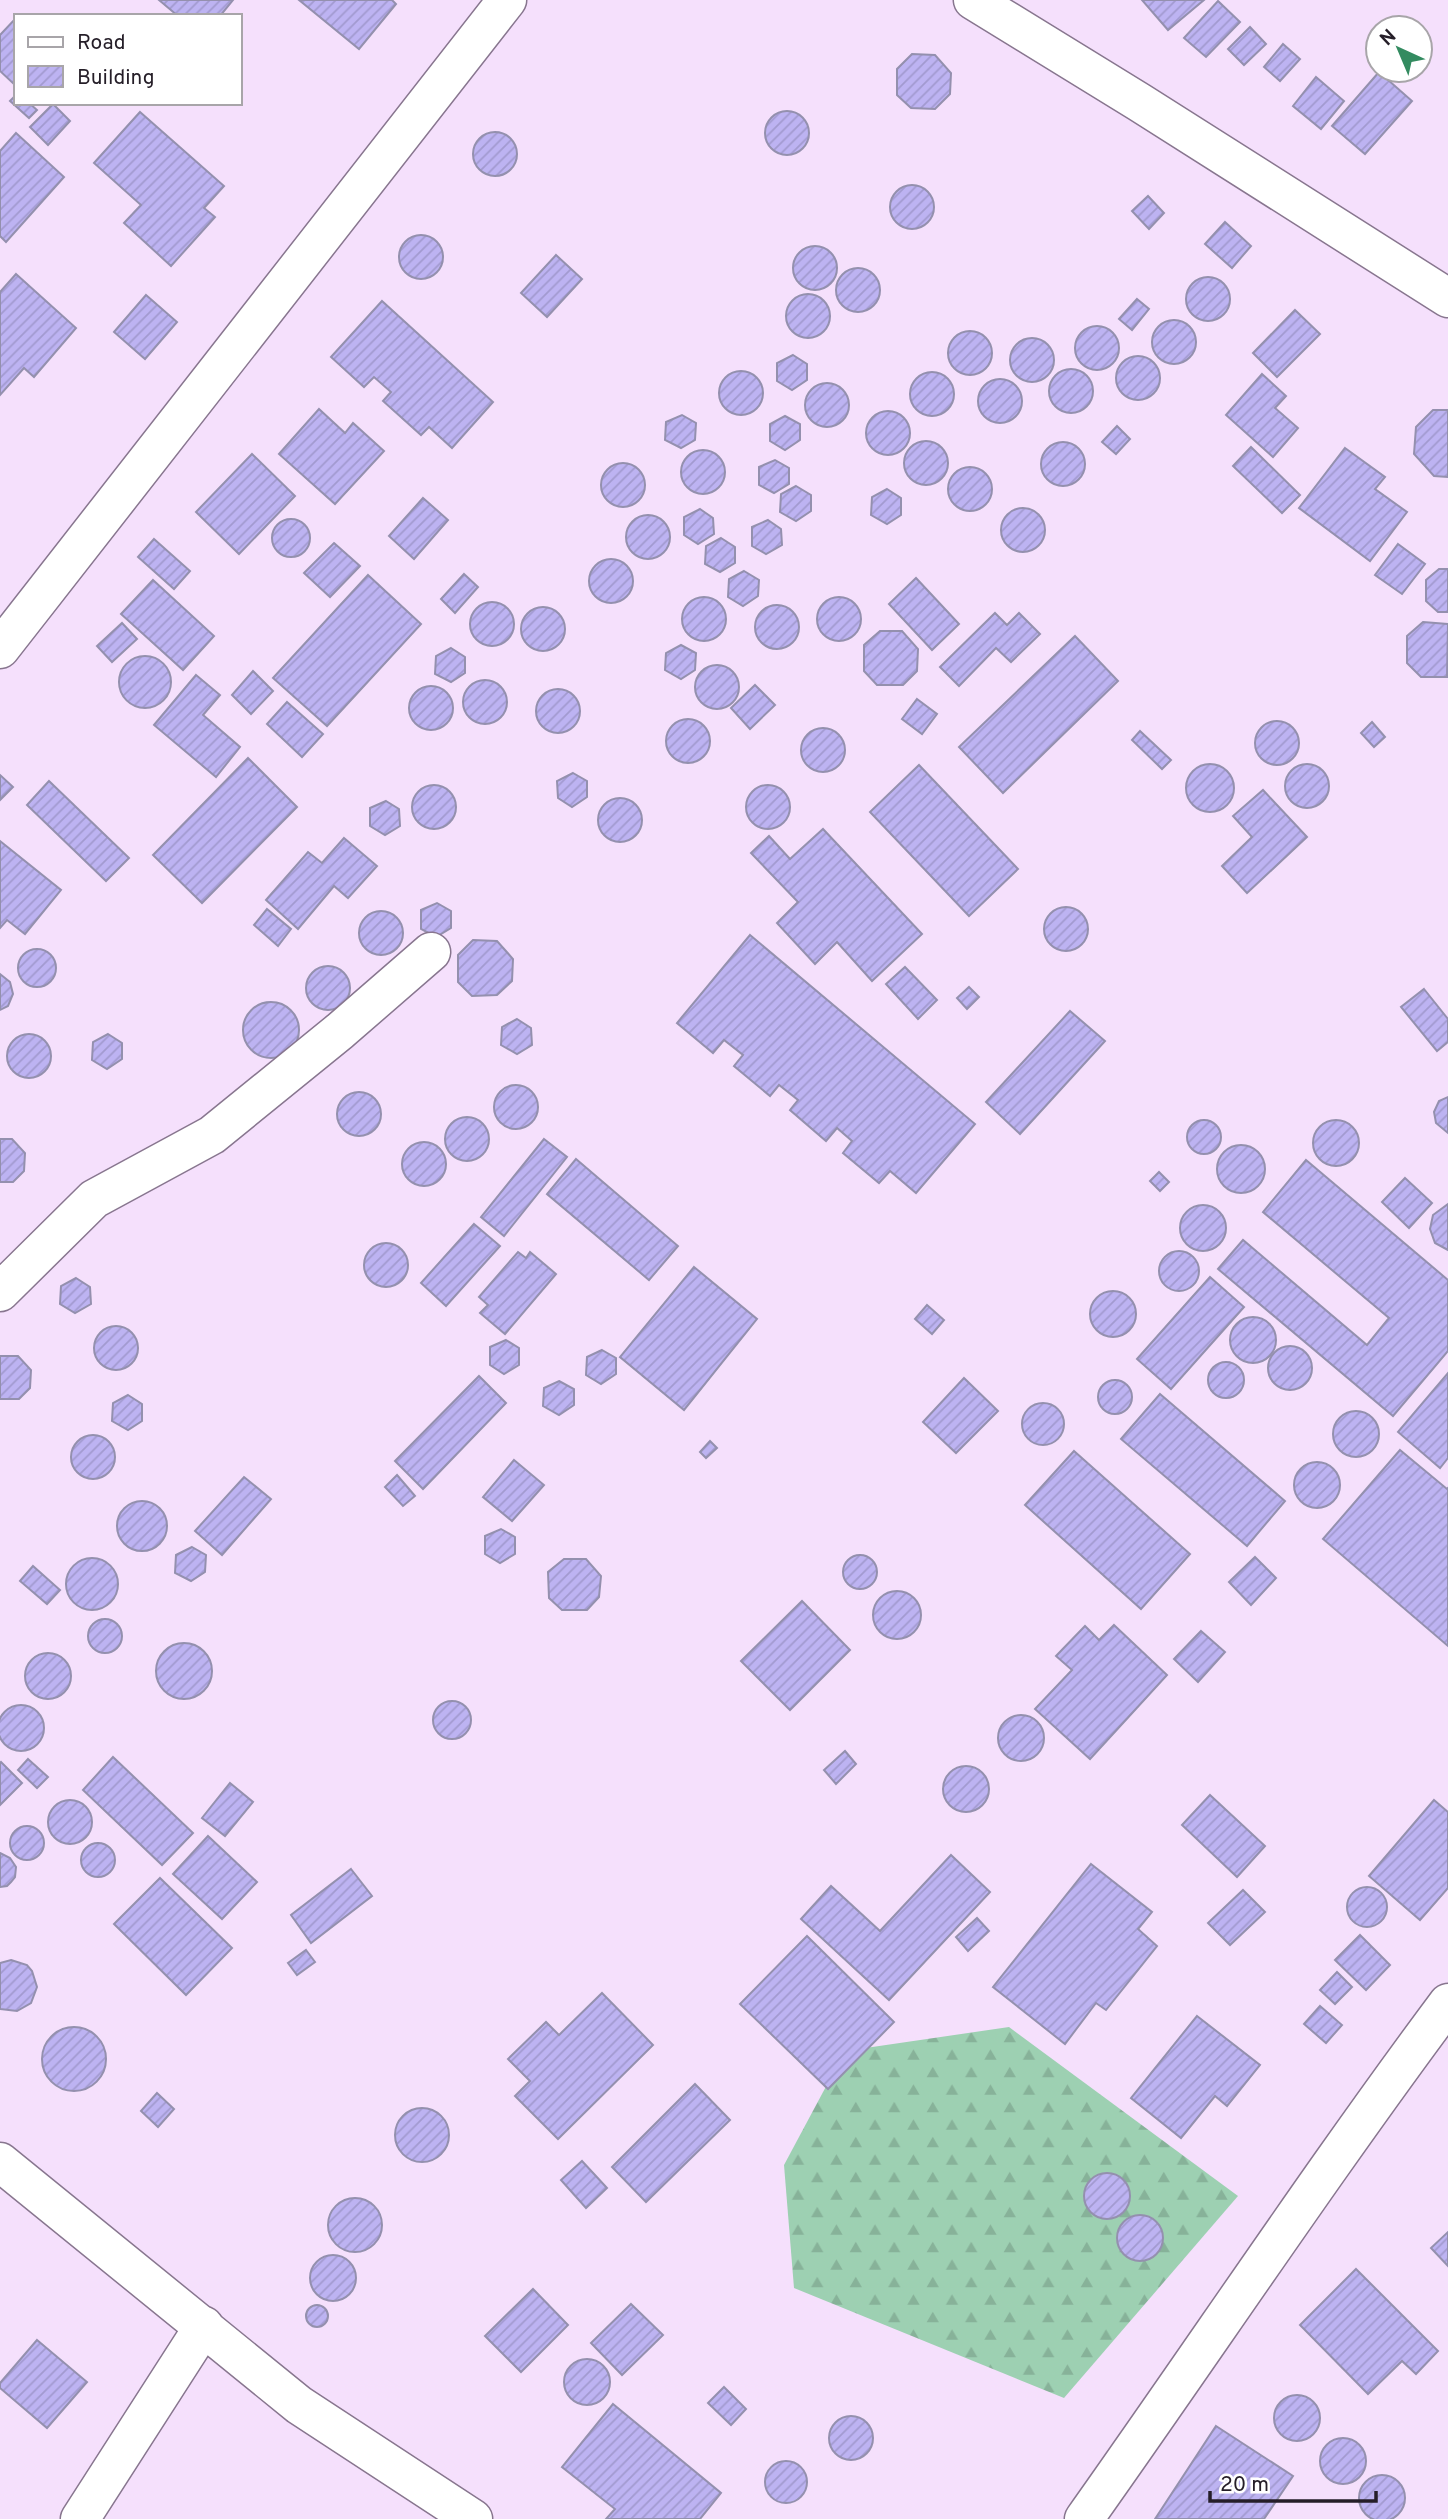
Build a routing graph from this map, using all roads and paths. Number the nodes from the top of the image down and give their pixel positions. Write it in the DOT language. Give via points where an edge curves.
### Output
graph roads {
  1 [pos="507,0"];
  2 [pos="973,0"];
  3 [pos="1448,298"];
  4 [pos="0,649"];
  5 [pos="431,952"];
  6 [pos="0,1292"];
  7 [pos="1448,2003"];
  8 [pos="0,2162"];
  9 [pos="204,2326"];
  10 [pos="80,2519"];
  11 [pos="473,2519"];
  12 [pos="1084,2519"];
  1 -- 4 [label="street"];
  2 -- 3 [label="street"];
  5 -- 6 [label="street" via="212,1135 94,1199"];
  7 -- 12 [label="street" via="1322,2175"];
  8 -- 9 [label="street"];
  9 -- 10 [label="street"];
  9 -- 11 [label="street" via="299,2405"];
}
